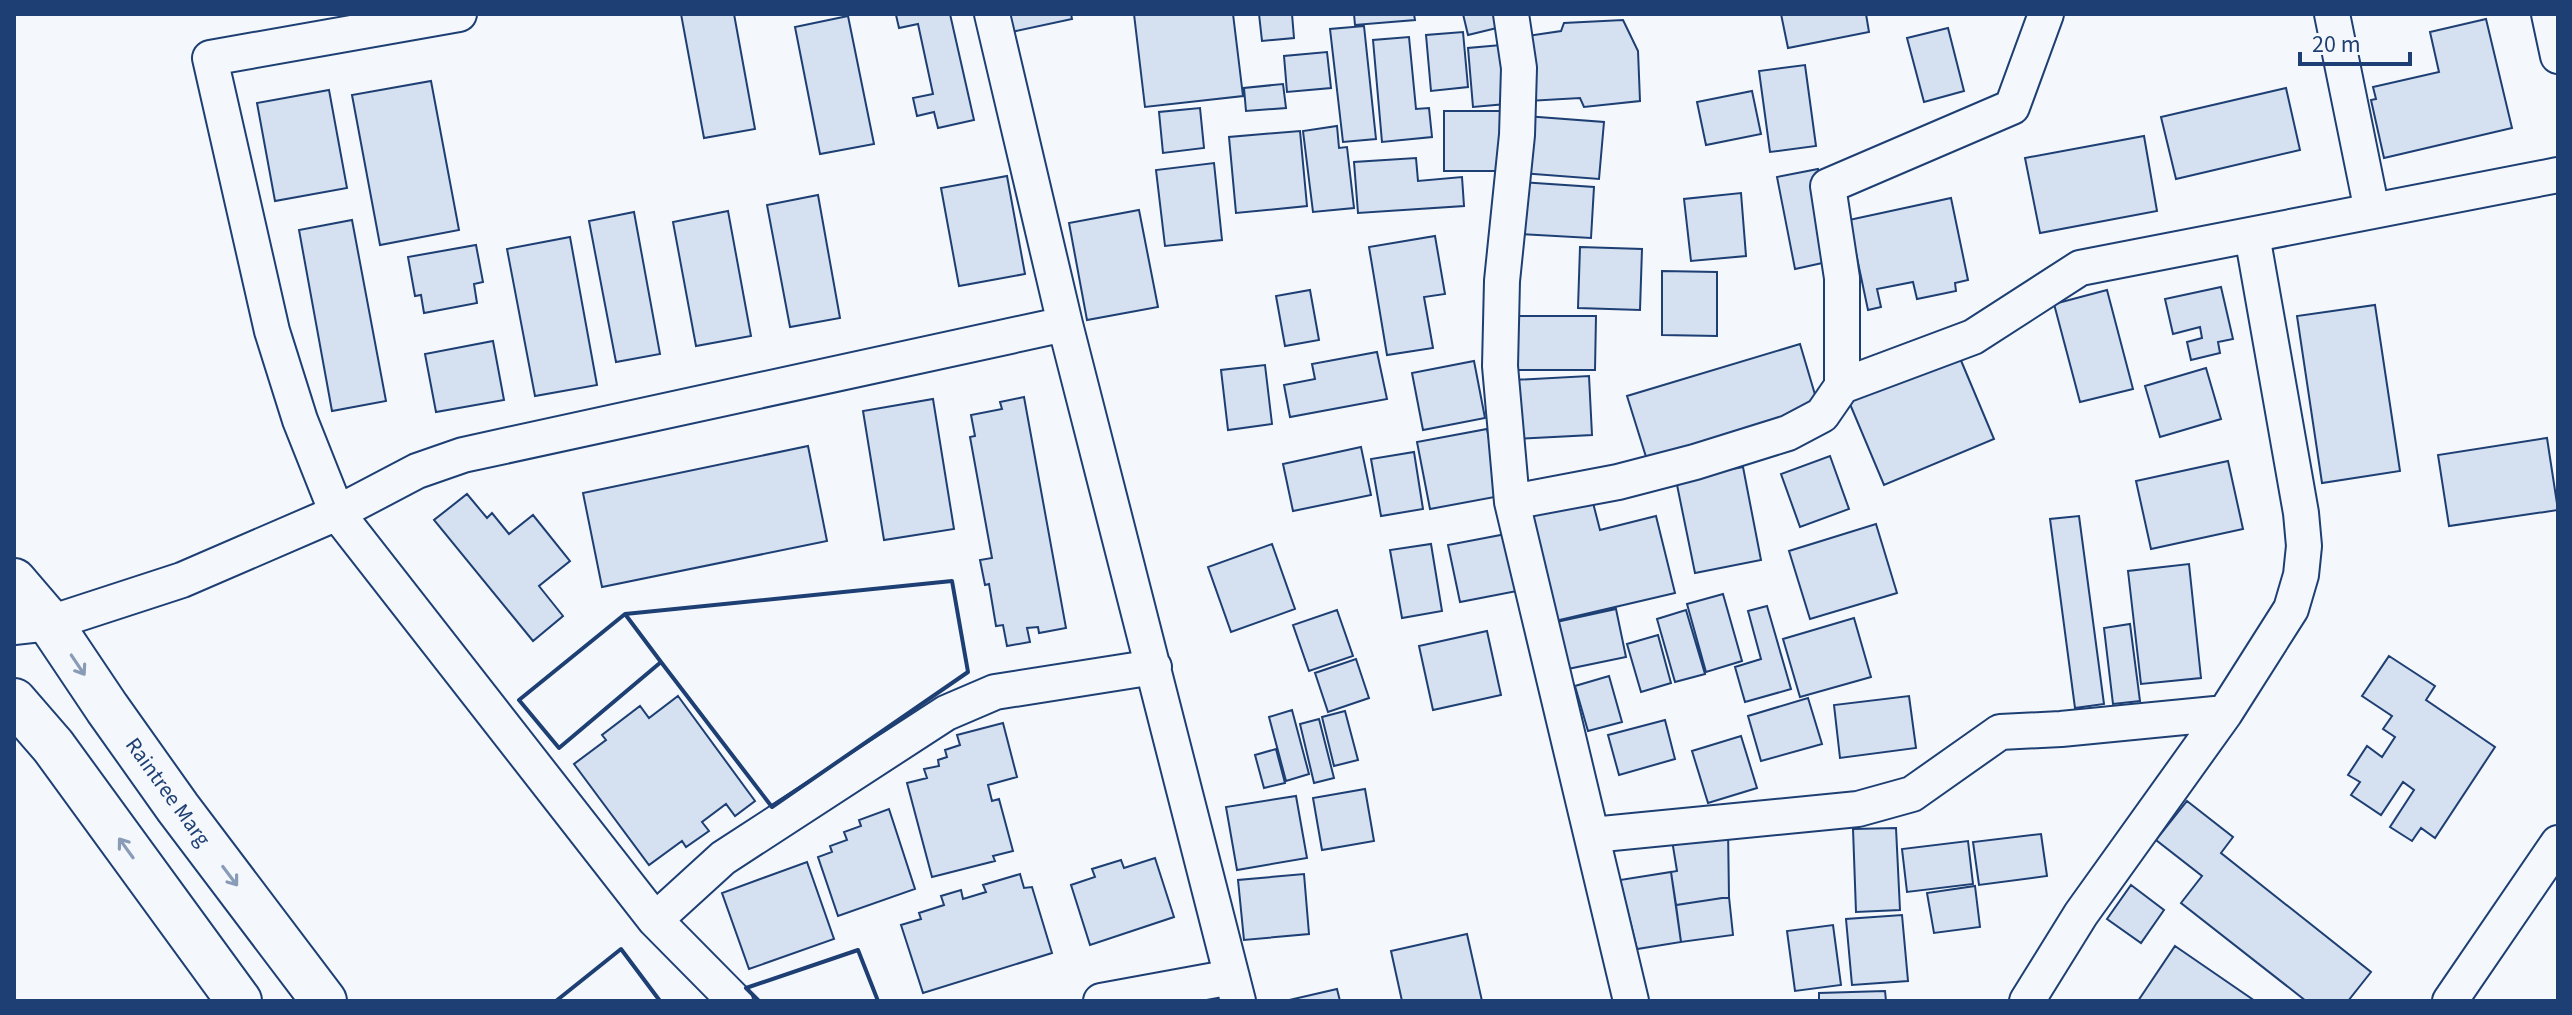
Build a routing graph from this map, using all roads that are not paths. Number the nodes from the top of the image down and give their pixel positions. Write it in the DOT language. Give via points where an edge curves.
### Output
graph roads {
  1 [pos="459,14"];
  2 [pos="992,14"];
  3 [pos="1511,14"];
  4 [pos="2046,14"];
  5 [pos="2332,14"];
  6 [pos="2549,14"];
  7 [pos="2558,56"];
  8 [pos="2558,175"];
  9 [pos="2372,211"];
  10 [pos="2252,235"];
  11 [pos="1065,324"];
  12 [pos="1842,386"];
  13 [pos="1512,502"];
  14 [pos="337,513"];
  15 [pos="14,581"];
  16 [pos="32,625"];
  17 [pos="1154,667"];
  18 [pos="14,701"];
  19 [pos="2225,713"];
  20 [pos="1592,835"];
  21 [pos="2558,843"];
  22 [pos="655,920"];
  23 [pos="1235,989"];
  24 [pos="239,1001"];
  25 [pos="324,1001"];
  26 [pos="735,1001"];
  27 [pos="1101,1001"];
  28 [pos="1631,1001"];
  29 [pos="2027,1001"];
  30 [pos="2450,1001"];
  1 -- 14 [label="street" via="210,58 272,331"];
  2 -- 11 [label="street"];
  3 -- 13 [label="street" via="1519,68 1517,135 1502,281 1500,366"];
  4 -- 12 [label="street" via="2012,107 1828,186 1842,278"];
  5 -- 9 [label="street"];
  6 -- 7 [label="street"];
  8 -- 9 [label="street"];
  9 -- 10 [label="street"];
  10 -- 12 [label="street" via="2080,268 1973,337"];
  10 -- 19 [label="street" via="2304,546 2291,609"];
  11 -- 14 [label="street" via="463,455 417,471"];
  11 -- 17 [label="street"];
  12 -- 13 [label="street" via="1822,415 1788,433 1618,482"];
  13 -- 20 [label="street"];
  14 -- 16 [label="street" via="182,580"];
  14 -- 22 [label="street"];
  15 -- 16 [label="main road, Raintree Marg"];
  16 -- 25 [label="main road, Raintree Marg, one-way" via="107,708"];
  17 -- 22 [label="street" via="995,692 946,713 723,858"];
  17 -- 23 [label="street"];
  24 -- 18 [label="main road, one-way" via="53,746"];
  19 -- 20 [label="street" via="2000,732 1912,794 1858,809"];
  19 -- 29 [label="street" via="2081,914"];
  20 -- 28 [label="street"];
  21 -- 30 [label="street"];
  22 -- 26 [label="street"];
  23 -- 27 [label="street"];
}
